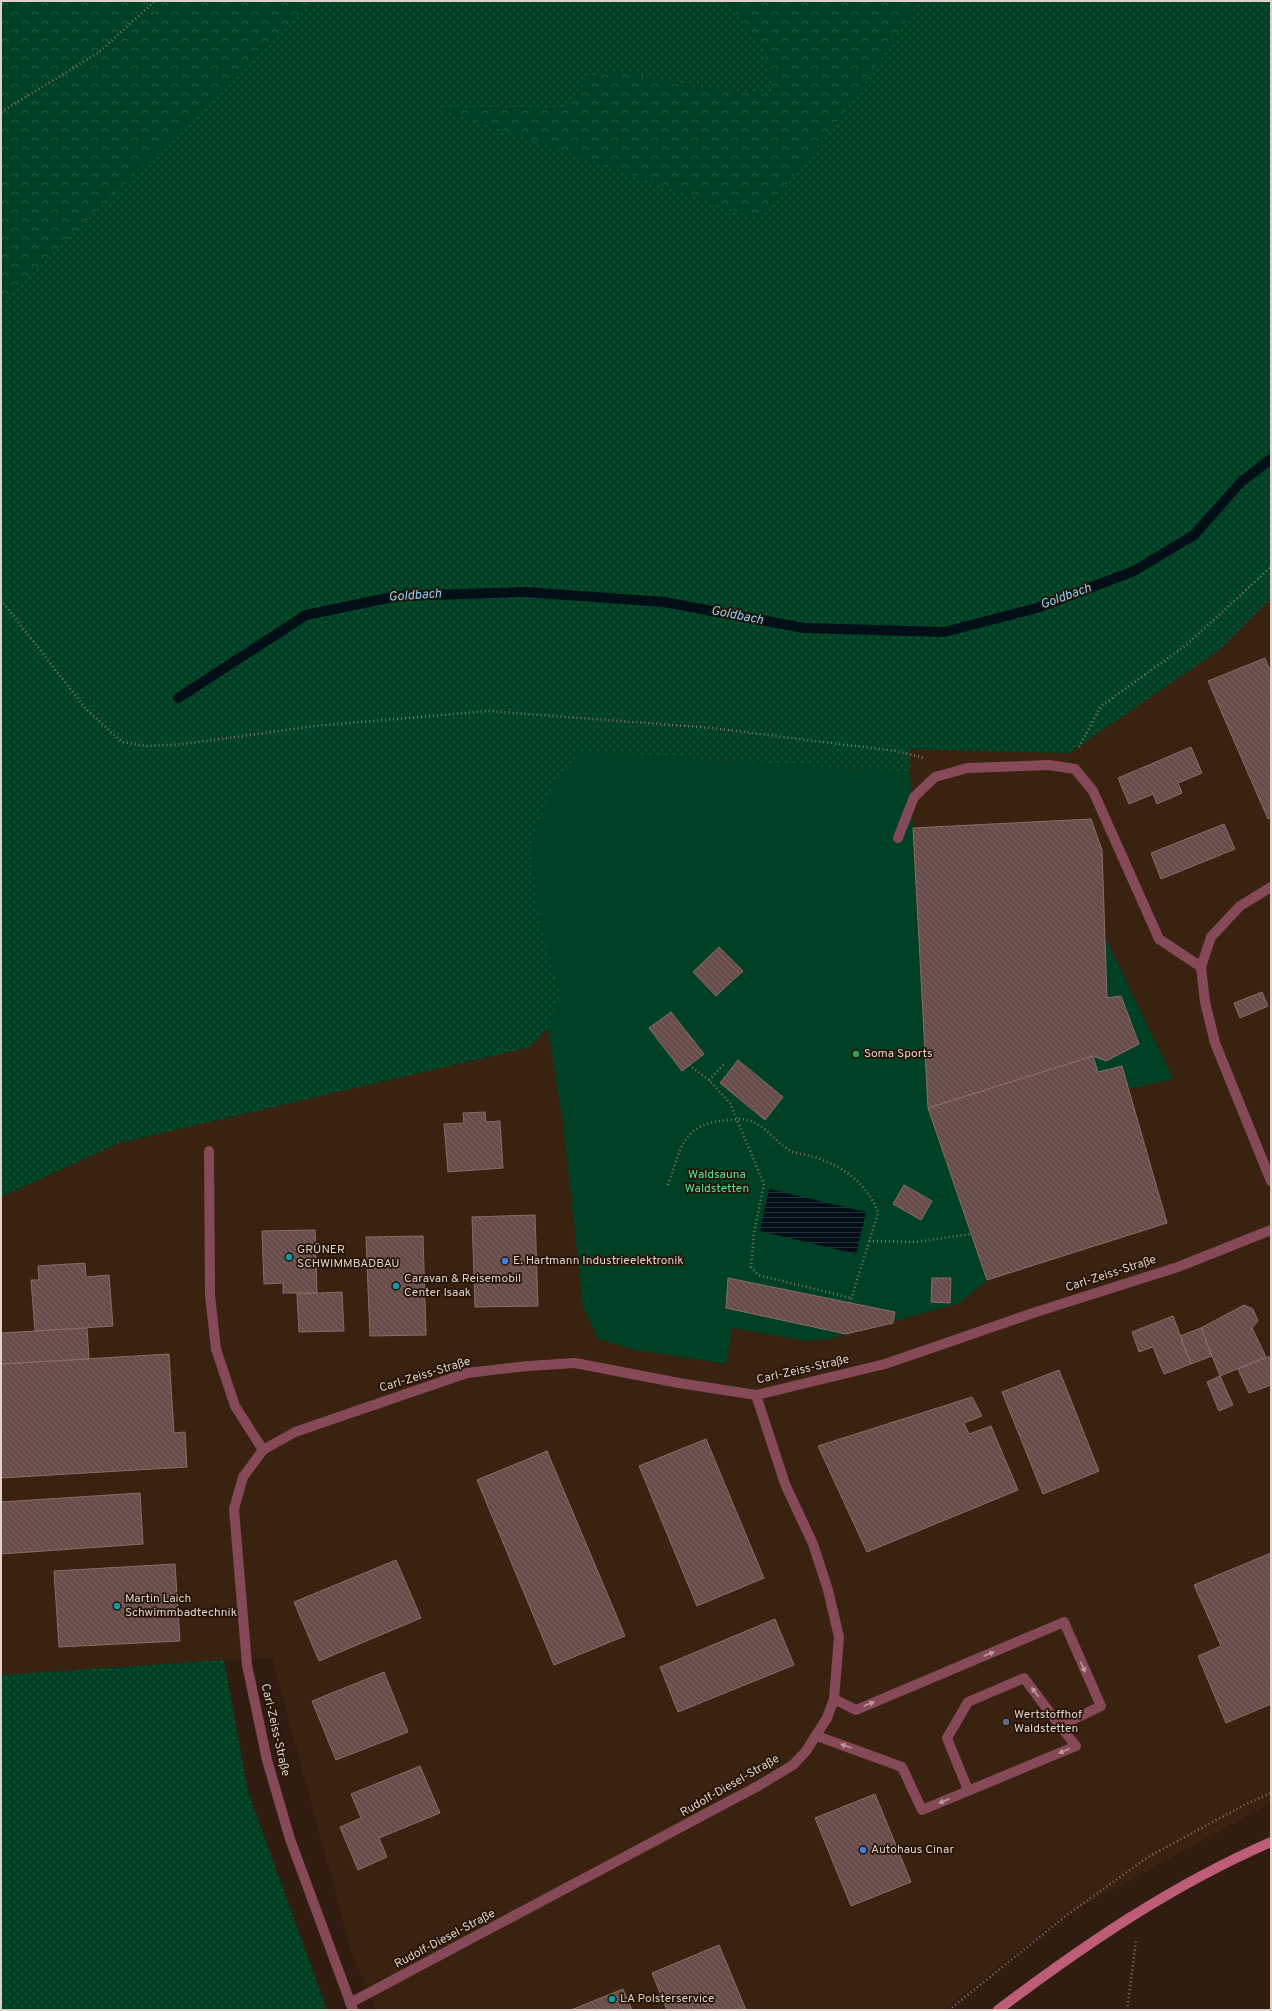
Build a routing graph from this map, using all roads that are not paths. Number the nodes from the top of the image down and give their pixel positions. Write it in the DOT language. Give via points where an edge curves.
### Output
graph roads {
  1 [pos="898,838"];
  2 [pos="1271,887"];
  3 [pos="1201,967"];
  4 [pos="209,1151"];
  5 [pos="1271,1182"];
  6 [pos="1271,1230"];
  7 [pos="756,1395"];
  8 [pos="263,1450"];
  9 [pos="834,1699"];
  10 [pos="1060,1726"];
  11 [pos="817,1736"];
  12 [pos="968,1790"];
  13 [pos="1271,1842"];
  14 [pos="352,2006"];
  15 [pos="998,2010"];
  1 -- 3 [label="street" via="914,797 935,777 967,768 1049,765 1075,769 1093,791 1159,939"];
  2 -- 3 [label="street" via="1240,906 1211,937"];
  3 -- 5 [label="street" via="1205,1002 1215,1043"];
  4 -- 8 [label="street" via="210,1295 216,1349 235,1406"];
  6 -- 7 [label="street, Carl-Zeiss-Straße" via="1178,1266 885,1364"];
  7 -- 8 [label="street, Carl-Zeiss-Straße" via="576,1363 528,1366 467,1373 295,1432"];
  7 -- 9 [label="street, Rudolf-Diesel-Straße" via="785,1484 813,1544 828,1590 839,1636"];
  8 -- 14 [label="street, Carl-Zeiss-Straße" via="243,1477 234,1509 247,1665 267,1760 288,1832"];
  9 -- 10 [label="street, one-way" via="856,1710 1064,1622 1101,1706"];
  9 -- 11 [label="street, Rudolf-Diesel-Straße"];
  10 -- 12 [label="street, one-way" via="1076,1746"];
  10 -- 12 [label="street, one-way" via="1024,1678 968,1702 946,1738"];
  12 -- 11 [label="street, one-way" via="922,1810 902,1766"];
  11 -- 14 [label="street, Rudolf-Diesel-Straße" via="793,1764 758,1786"];
  13 -- 15 [label="street" via="1206,1872 1140,1910"];
}
